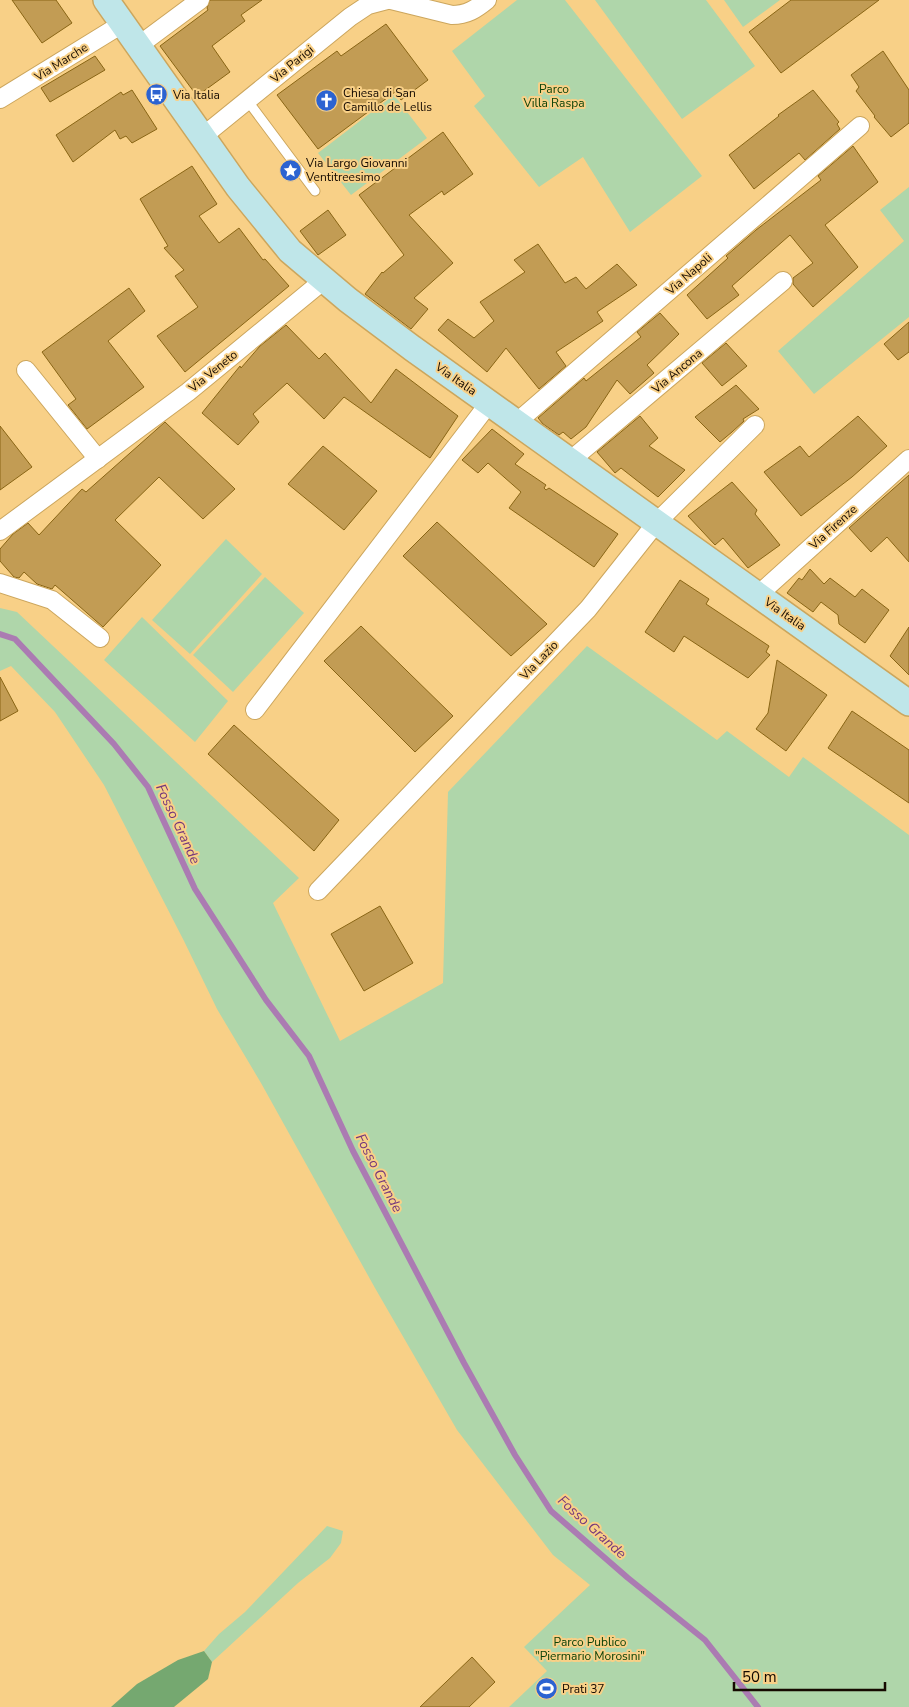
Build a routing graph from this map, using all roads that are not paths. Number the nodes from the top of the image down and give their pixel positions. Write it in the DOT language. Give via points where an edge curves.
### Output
graph roads {
  1 [pos="106,0"];
  2 [pos="200,0"];
  3 [pos="389,0"];
  4 [pos="487,0"];
  5 [pos="122,24"];
  6 [pos="138,46"];
  7 [pos="0,99"];
  8 [pos="247,100"];
  9 [pos="860,126"];
  10 [pos="202,137"];
  11 [pos="315,191"];
  12 [pos="324,280"];
  13 [pos="783,281"];
  14 [pos="26,370"];
  15 [pos="490,402"];
  16 [pos="517,422"];
  17 [pos="755,425"];
  18 [pos="98,459"];
  19 [pos="909,459"];
  20 [pos="570,460"];
  21 [pos="657,522"];
  22 [pos="0,531"];
  23 [pos="0,583"];
  24 [pos="758,595"];
  25 [pos="100,638"];
  26 [pos="906,696"];
  27 [pos="256,710"];
  28 [pos="318,891"];
  1 -- 5 [label="main road, Via Italia"];
  2 -- 6 [label="street"];
  3 -- 4 [label="street, Via Parigi" via="462,15 472,12"];
  3 -- 8 [label="street, Via Parigi" via="368,5 350,17"];
  5 -- 6 [label="main road, Via Italia"];
  5 -- 7 [label="street, Via Marche"];
  6 -- 10 [label="main road, Via Italia"];
  8 -- 10 [label="street, Via Parigi"];
  8 -- 11 [label="lane"];
  9 -- 16 [label="street, Via Napoli"];
  10 -- 12 [label="main road, Via Italia" via="290,251"];
  12 -- 15 [label="main road, Via Italia" via="412,348"];
  12 -- 18 [label="street, Via Veneto" via="188,392"];
  13 -- 20 [label="street, Via Ancona"];
  14 -- 18 [label="street"];
  15 -- 16 [label="main road, Via Italia"];
  15 -- 27 [label="street, Via Italia"];
  16 -- 20 [label="main road, Via Italia"];
  17 -- 21 [label="street, Via Lazio"];
  18 -- 22 [label="street, Via Veneto"];
  19 -- 24 [label="street, Via Firenze"];
  20 -- 21 [label="main road, Via Italia"];
  21 -- 24 [label="main road, Via Italia"];
  21 -- 28 [label="street, Via Lazio" via="588,609"];
  23 -- 25 [label="street" via="52,600"];
  24 -- 26 [label="main road, Via Italia"];
}
